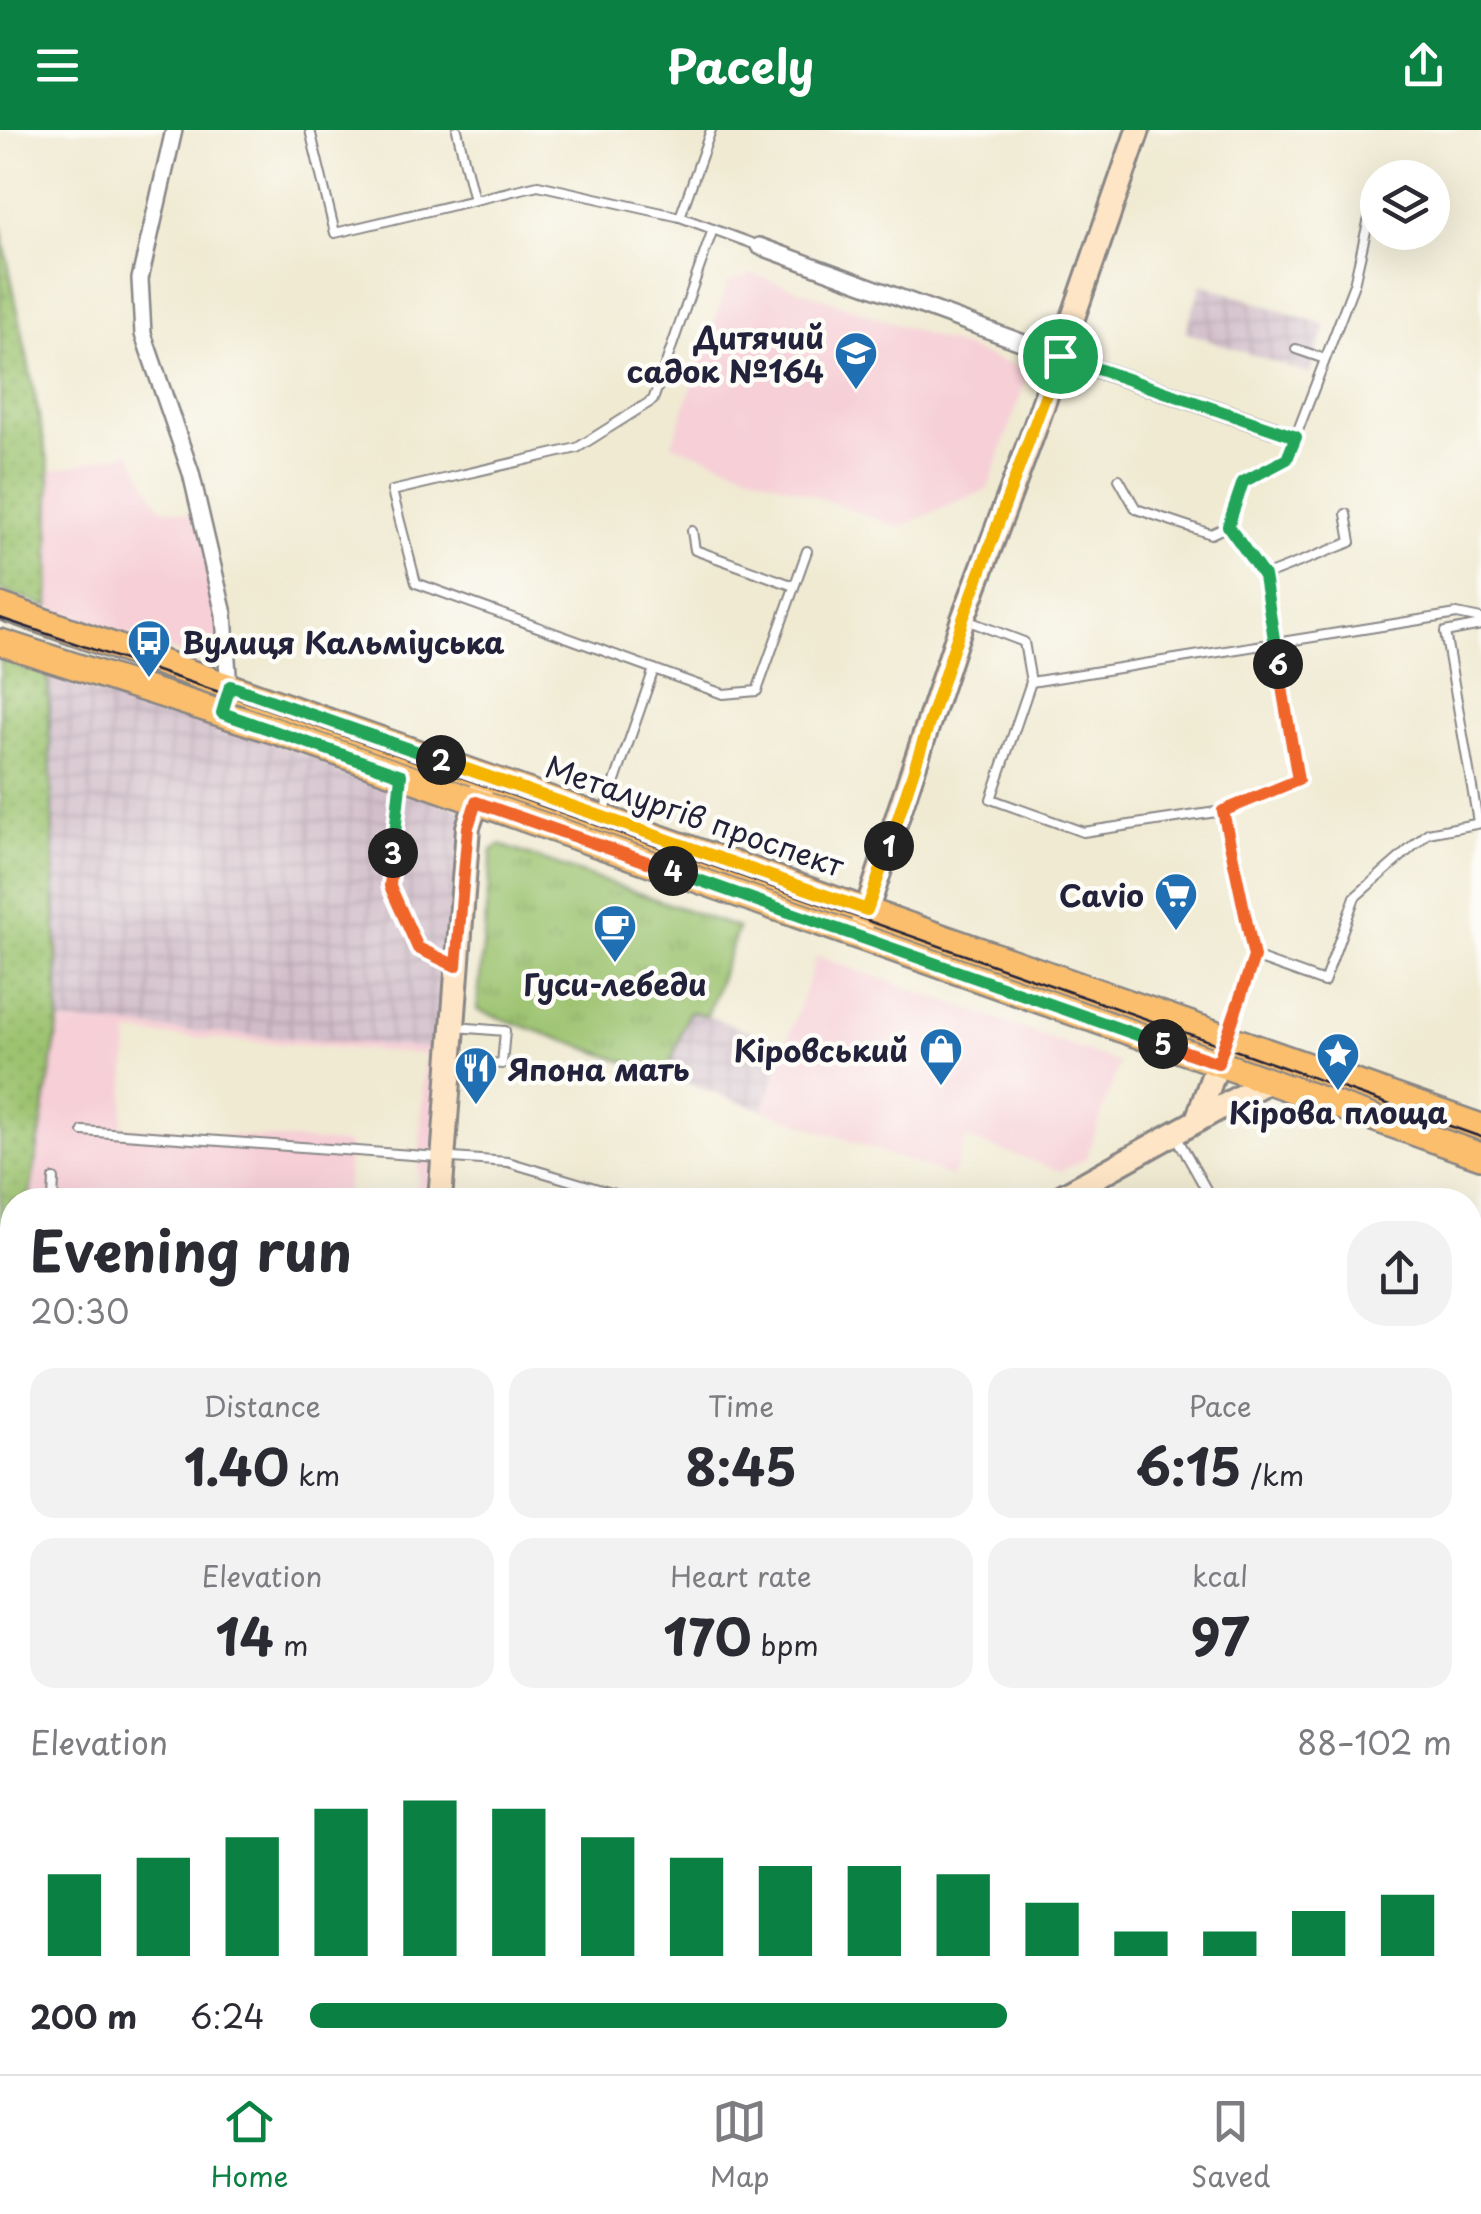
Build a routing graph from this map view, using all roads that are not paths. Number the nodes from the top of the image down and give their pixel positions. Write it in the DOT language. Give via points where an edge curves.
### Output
graph roads {
  1 [pos="174,130"];
  2 [pos="310,130"];
  3 [pos="458,130"];
  4 [pos="712,130"];
  5 [pos="1138,130"];
  6 [pos="474,200"];
  7 [pos="680,217"];
  8 [pos="713,230"];
  9 [pos="759,246"];
  10 [pos="1362,250"];
  11 [pos="1296,350"];
  12 [pos="1060,356"];
  13 [pos="1325,359"];
  14 [pos="1273,429"];
  15 [pos="1296,437"];
  16 [pos="1119,479"];
  17 [pos="1346,514"];
  18 [pos="1228,526"];
  19 [pos="692,531"];
  20 [pos="806,551"];
  21 [pos="1264,576"];
  22 [pos="794,586"];
  23 [pos="12,610"];
  24 [pos="963,619"];
  25 [pos="1481,622"];
  26 [pos="7,644"];
  27 [pos="1275,644"];
  28 [pos="654,669"];
  29 [pos="1031,682"];
  30 [pos="230,686"];
  31 [pos="222,713"];
  32 [pos="403,761"];
  33 [pos="486,776"];
  34 [pos="476,802"];
  35 [pos="1223,811"];
  36 [pos="1479,822"];
  37 [pos="598,830"];
  38 [pos="867,910"];
  39 [pos="858,936"];
  40 [pos="1254,957"];
  41 [pos="456,966"];
  42 [pos="452,1027"];
  43 [pos="1227,1037"];
  44 [pos="1218,1063"];
  45 [pos="489,1064"];
  46 [pos="1268,1081"];
  47 [pos="1197,1120"];
  48 [pos="1481,1127"];
  49 [pos="83,1132"];
  50 [pos="1174,1132"];
  51 [pos="1481,1156"];
  52 [pos="441,1158"];
  53 [pos="54,1180"];
  54 [pos="54,1188"];
  55 [pos="440,1188"];
  56 [pos="595,1188"];
  57 [pos="1075,1188"];
  58 [pos="1205,1188"];
  1 -- 30 [label="street" via="140,279 143,334 191,473 224,614"];
  2 -- 6 [label="lane" via="334,234"];
  3 -- 6 [label="lane"];
  4 -- 7 [label="lane"];
  5 -- 12 [label="street"];
  6 -- 7 [label="lane" via="538,185"];
  7 -- 8 [label="lane"];
  8 -- 9 [label="lane"];
  8 -- 28 [label="lane" via="653,400 577,448 392,492 416,583"];
  9 -- 12 [label="street"];
  10 -- 13 [label="lane"];
  11 -- 13 [label="lane"];
  12 -- 14 [label="street"];
  12 -- 24 [label="street"];
  13 -- 15 [label="lane"];
  14 -- 15 [label="lane"];
  15 -- 18 [label="lane" via="1287,459 1243,482"];
  16 -- 18 [label="lane" via="1136,509 1211,534"];
  17 -- 21 [label="lane" via="1350,542"];
  18 -- 21 [label="lane"];
  19 -- 22 [label="lane" via="696,550"];
  20 -- 22 [label="lane"];
  21 -- 27 [label="lane"];
  22 -- 28 [label="lane" via="757,691 723,694"];
  23 -- 30 [label="main road, Металургів проспект"];
  24 -- 29 [label="lane" via="1024,642"];
  24 -- 38 [label="street"];
  25 -- 27 [label="lane" via="1457,614"];
  25 -- 36 [label="lane" via="1445,632"];
  26 -- 31 [label="main road, Металургів проспект"];
  27 -- 29 [label="lane"];
  27 -- 35 [label="lane" via="1298,780"];
  28 -- 37 [label="lane"];
  29 -- 35 [label="lane" via="990,799 1083,832"];
  30 -- 31 [label="street"];
  30 -- 32 [label="main road, Металургів проспект"];
  31 -- 32 [label="main road, Металургів проспект"];
  32 -- 33 [label="main road, Металургів проспект"];
  32 -- 34 [label="main road, Металургів проспект"];
  32 -- 41 [label="lane" via="390,886 418,948"];
  33 -- 34 [label="street"];
  33 -- 37 [label="main road, Металургів проспект"];
  34 -- 37 [label="main road, Металургів проспект"];
  34 -- 41 [label="street"];
  35 -- 40 [label="lane"];
  36 -- 40 [label="lane" via="1428,833 1354,897 1324,982"];
  37 -- 38 [label="main road, Металургів проспект"];
  37 -- 39 [label="main road, Металургів проспект"];
  38 -- 39 [label="street"];
  38 -- 43 [label="main road, Металургів проспект"];
  39 -- 44 [label="main road, Металургів проспект"];
  40 -- 43 [label="lane"];
  41 -- 42 [label="street"];
  42 -- 45 [label="lane" via="505,1031 502,1064"];
  42 -- 52 [label="street" via="460,1061"];
  43 -- 44 [label="street"];
  43 -- 48 [label="main road, Металургів проспект"];
  44 -- 46 [label="main road, Металургів проспект"];
  44 -- 47 [label="street"];
  46 -- 47 [label="street"];
  46 -- 51 [label="main road, Металургів проспект"];
  47 -- 50 [label="street"];
  49 -- 52 [label="lane"];
  50 -- 57 [label="street"];
  50 -- 58 [label="lane"];
  52 -- 55 [label="street"];
  52 -- 56 [label="lane" via="508,1162"];
  53 -- 54 [label="lane"];
}
